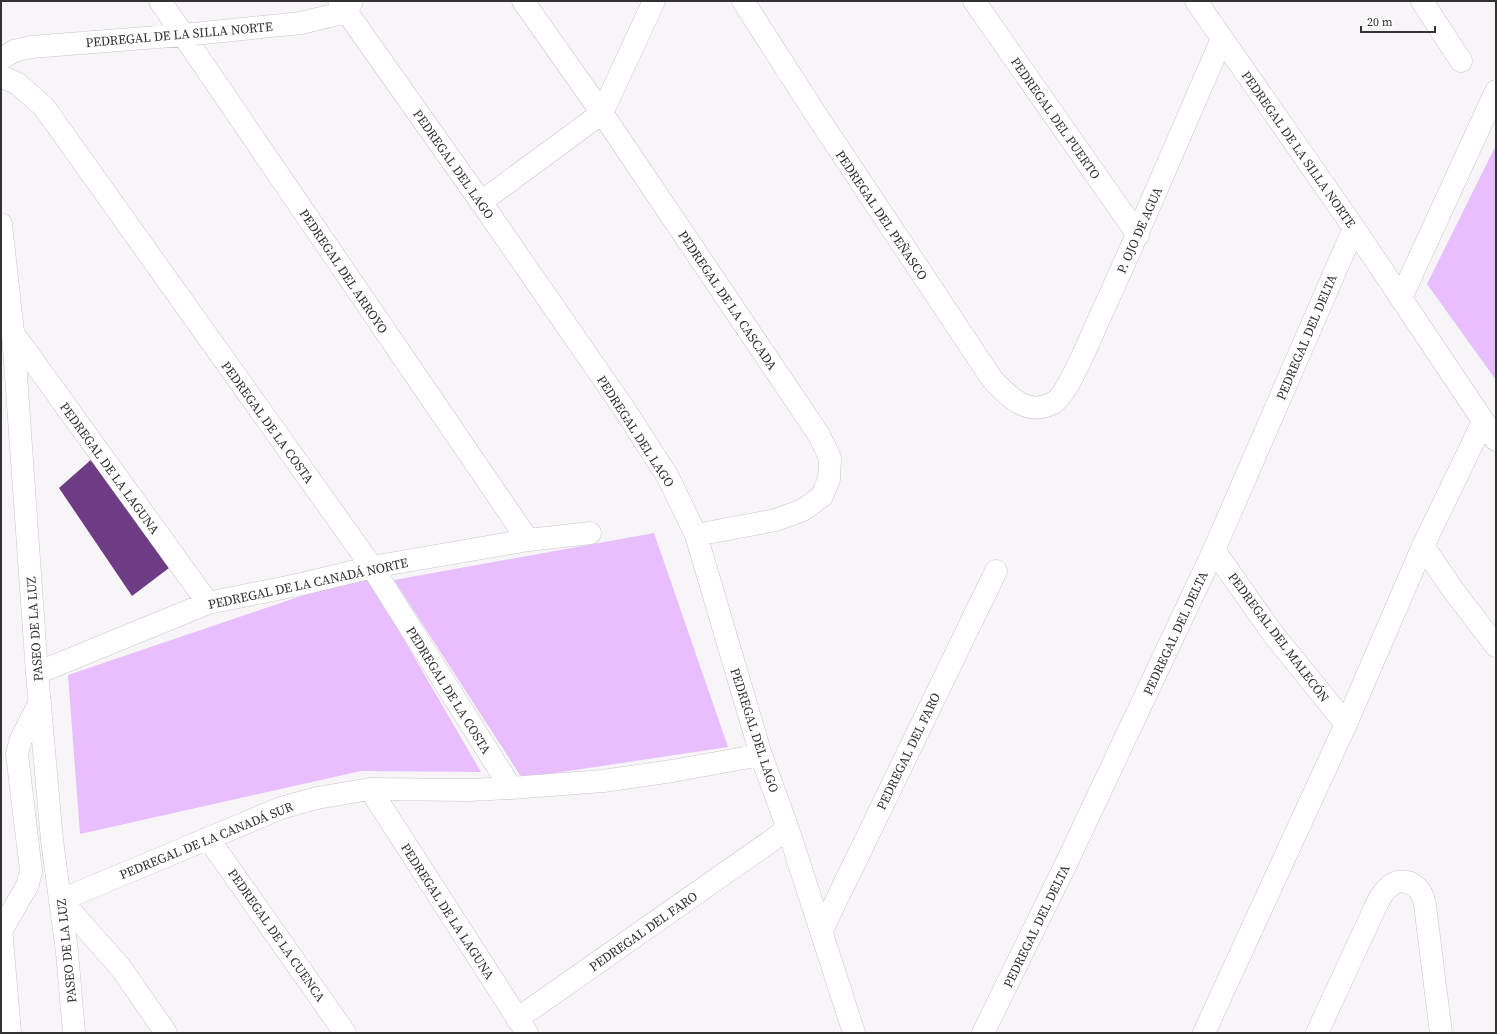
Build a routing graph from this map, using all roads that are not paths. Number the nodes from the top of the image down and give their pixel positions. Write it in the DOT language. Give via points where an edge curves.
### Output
graph roads {
  1 [pos="160,1"];
  2 [pos="523,1"];
  3 [pos="654,1"];
  4 [pos="744,1"];
  5 [pos="974,1"];
  6 [pos="1196,1"];
  7 [pos="1422,1"];
  8 [pos="346,5"];
  9 [pos="183,34"];
  10 [pos="1222,39"];
  11 [pos="1,59"];
  12 [pos="1462,61"];
  13 [pos="1,76"];
  14 [pos="1496,91"];
  15 [pos="602,113"];
  16 [pos="482,202"];
  17 [pos="1,224"];
  18 [pos="1354,228"];
  19 [pos="1138,235"];
  20 [pos="1401,298"];
  21 [pos="13,333"];
  22 [pos="1040,408"];
  23 [pos="1483,422"];
  24 [pos="1496,440"];
  25 [pos="590,533"];
  26 [pos="696,535"];
  27 [pos="528,540"];
  28 [pos="1423,546"];
  29 [pos="1214,550"];
  30 [pos="372,567"];
  31 [pos="996,571"];
  32 [pos="208,603"];
  33 [pos="1496,646"];
  34 [pos="37,673"];
  35 [pos="40,702"];
  36 [pos="1346,724"];
  37 [pos="760,754"];
  38 [pos="511,788"];
  39 [pos="370,789"];
  40 [pos="788,829"];
  41 [pos="208,838"];
  42 [pos="61,900"];
  43 [pos="1,927"];
  44 [pos="1,931"];
  45 [pos="821,932"];
  46 [pos="522,1026"];
  47 [pos="7,1030"];
  48 [pos="847,1030"];
  49 [pos="74,1033"];
  50 [pos="166,1033"];
  51 [pos="345,1033"];
  52 [pos="983,1033"];
  53 [pos="1204,1033"];
  54 [pos="1317,1033"];
  55 [pos="1441,1033"];
  1 -- 9 [label="street, PEDREGAL DEL ARROYO"];
  2 -- 15 [label="street, PEDREGAL DE LA CASCADA"];
  3 -- 15 [label="street"];
  4 -- 22 [label="street, PEDREGAL DEL PEÑASCO" via="819,120 992,379 1009,396 1022,404"];
  5 -- 19 [label="street, PEDREGAL DEL PUERTO"];
  6 -- 10 [label="street, PEDREGAL DE LA SILLA NORTE"];
  7 -- 12 [label="street"];
  8 -- 9 [label="street, PEDREGAL DE LA SILLA NORTE" via="301,23"];
  8 -- 16 [label="street, PEDREGAL DEL LAGO"];
  9 -- 11 [label="street, PEDREGAL DE LA SILLA NORTE" via="31,47 14,51"];
  9 -- 27 [label="street, PEDREGAL DEL ARROYO"];
  10 -- 18 [label="street, PEDREGAL DE LA SILLA NORTE"];
  10 -- 19 [label="street, P. OJO DE AGUA"];
  13 -- 30 [label="street, PEDREGAL DE LA COSTA" via="18,84 44,107"];
  14 -- 20 [label="street"];
  15 -- 16 [label="street"];
  15 -- 26 [label="street, PEDREGAL DE LA CASCADA" via="819,435 830,458 829,479 822,496 803,510 776,520"];
  16 -- 26 [label="street, PEDREGAL DEL LAGO" via="664,470"];
  17 -- 21 [label="street, PASEO DE LA LUZ"];
  18 -- 20 [label="street, PEDREGAL DE LA SILLA NORTE"];
  18 -- 29 [label="street, PEDREGAL DEL DELTA"];
  19 -- 22 [label="street, P. OJO DE AGUA" via="1067,387 1054,402"];
  20 -- 23 [label="street, PEDREGAL DE LA SILLA NORTE"];
  21 -- 32 [label="street, PEDREGAL DE LA LAGUNA"];
  21 -- 34 [label="street, PASEO DE LA LUZ"];
  23 -- 24 [label="street, PEDREGAL DE LA SILLA NORTE"];
  23 -- 28 [label="street"];
  25 -- 27 [label="street, PEDREGAL DE LA CANADÁ NORTE"];
  26 -- 37 [label="street, PEDREGAL DEL LAGO"];
  27 -- 30 [label="street, PEDREGAL DE LA CANADÁ NORTE"];
  28 -- 33 [label="street"];
  28 -- 36 [label="street"];
  29 -- 36 [label="street, PEDREGAL DEL MALECÓN" via="1273,634"];
  29 -- 52 [label="street, PEDREGAL DEL DELTA"];
  30 -- 32 [label="street, PEDREGAL DE LA CANADÁ NORTE"];
  30 -- 38 [label="street, PEDREGAL DE LA COSTA"];
  31 -- 45 [label="street, PEDREGAL DEL FARO"];
  32 -- 34 [label="street, PEDREGAL DE LA CANADÁ NORTE"];
  34 -- 35 [label="street, PASEO DE LA LUZ"];
  35 -- 42 [label="street, PASEO DE LA LUZ" via="52,840"];
  35 -- 44 [label="street" via="21,739 17,754 30,871 28,884"];
  36 -- 53 [label="street"];
  37 -- 38 [label="street, PEDREGAL DE LA CANADÁ SUR" via="672,771"];
  37 -- 40 [label="street, PEDREGAL DEL LAGO"];
  38 -- 39 [label="street, PEDREGAL DE LA CANADÁ SUR"];
  39 -- 41 [label="street, PEDREGAL DE LA CANADÁ SUR" via="317,798 281,808"];
  39 -- 46 [label="street, PEDREGAL DE LA LAGUNA"];
  40 -- 45 [label="street, PEDREGAL DEL LAGO"];
  40 -- 46 [label="street, PEDREGAL DEL FARO"];
  41 -- 42 [label="street, PEDREGAL DE LA CANADÁ SUR"];
  41 -- 51 [label="street, PEDREGAL DE LA CUENCA"];
  42 -- 49 [label="street, PASEO DE LA LUZ"];
  42 -- 50 [label="street" via="121,968"];
  43 -- 44 [label="street"];
  44 -- 47 [label="street"];
  45 -- 48 [label="street, PEDREGAL DEL LAGO"];
  54 -- 55 [label="street" via="1374,910 1385,891 1400,880 1414,884 1421,893 1425,905"];
}
